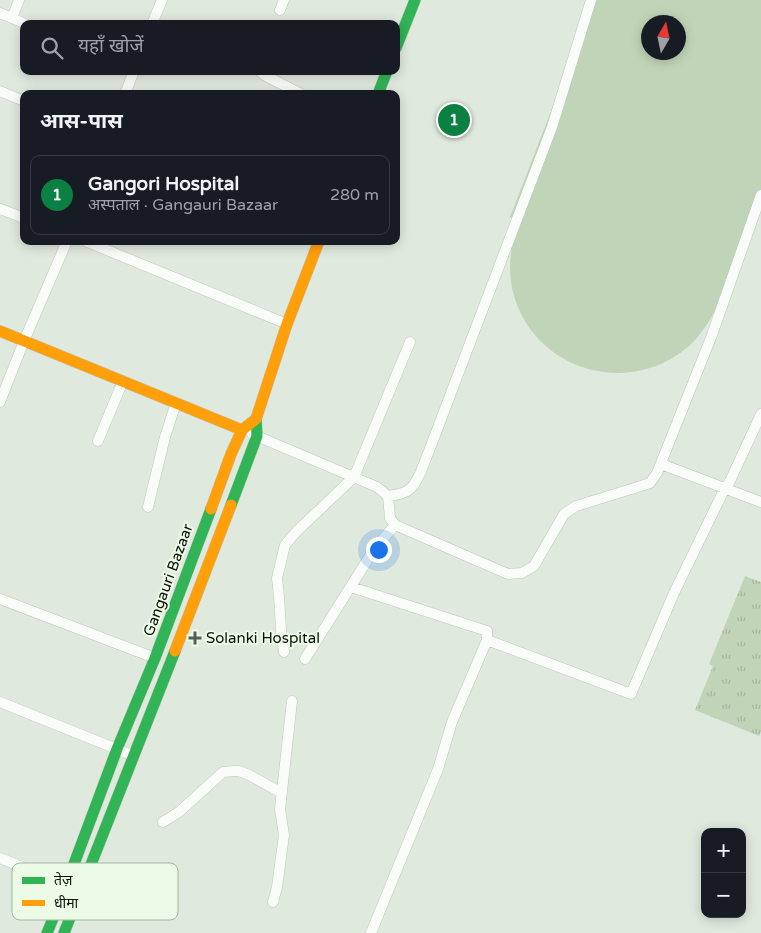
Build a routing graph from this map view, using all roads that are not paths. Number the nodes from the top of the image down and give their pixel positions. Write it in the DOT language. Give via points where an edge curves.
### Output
graph roads {
  1 [pos="19,0"];
  2 [pos="162,0"];
  3 [pos="416,0"];
  4 [pos="591,0"];
  5 [pos="0,13"];
  6 [pos="12,18"];
  7 [pos="154,20"];
  8 [pos="20,21"];
  9 [pos="400,38"];
  10 [pos="132,75"];
  11 [pos="264,75"];
  12 [pos="385,75"];
  13 [pos="127,90"];
  14 [pos="293,90"];
  15 [pos="380,90"];
  16 [pos="0,91"];
  17 [pos="20,99"];
  18 [pos="761,195"];
  19 [pos="0,209"];
  20 [pos="20,216"];
  21 [pos="65,245"];
  22 [pos="95,245"];
  23 [pos="318,245"];
  24 [pos="288,324"];
  25 [pos="0,331"];
  26 [pos="24,341"];
  27 [pos="410,342"];
  28 [pos="123,381"];
  29 [pos="0,402"];
  30 [pos="176,403"];
  31 [pos="761,414"];
  32 [pos="256,419"];
  33 [pos="242,430"];
  34 [pos="257,436"];
  35 [pos="98,441"];
  36 [pos="661,464"];
  37 [pos="354,477"];
  38 [pos="725,488"];
  39 [pos="388,496"];
  40 [pos="761,502"];
  41 [pos="148,507"];
  42 [pos="395,525"];
  43 [pos="351,587"];
  44 [pos="0,599"];
  45 [pos="487,640"];
  46 [pos="284,652"];
  47 [pos="155,658"];
  48 [pos="305,659"];
  49 [pos="0,702"];
  50 [pos="292,702"];
  51 [pos="117,749"];
  52 [pos="134,756"];
  53 [pos="282,793"];
  54 [pos="164,822"];
  55 [pos="0,858"];
  56 [pos="12,863"];
  57 [pos="75,863"];
  58 [pos="91,863"];
  59 [pos="273,902"];
  60 [pos="52,920"];
  61 [pos="69,920"];
  62 [pos="47,933"];
  63 [pos="64,933"];
  64 [pos="371,933"];
  1 -- 6 [label="street"];
  2 -- 7 [label="street"];
  3 -- 9 [label="main road"];
  4 -- 39 [label="street" via="552,127 429,451 410,489"];
  5 -- 6 [label="street"];
  6 -- 8 [label="street"];
  10 -- 13 [label="street"];
  11 -- 14 [label="street"];
  12 -- 15 [label="main road"];
  16 -- 17 [label="street"];
  18 -- 36 [label="street" via="712,336"];
  19 -- 20 [label="street"];
  21 -- 26 [label="street"];
  22 -- 24 [label="street"];
  23 -- 24 [label="main road"];
  24 -- 32 [label="main road"];
  25 -- 26 [label="main road"];
  26 -- 28 [label="main road"];
  26 -- 29 [label="street"];
  27 -- 37 [label="street"];
  28 -- 30 [label="main road"];
  28 -- 35 [label="street"];
  30 -- 33 [label="main road"];
  30 -- 41 [label="street"];
  31 -- 38 [label="street"];
  32 -- 33 [label="main road, Gangauri Bazaar"];
  32 -- 34 [label="main road"];
  33 -- 34 [label="street"];
  33 -- 47 [label="main road, Gangauri Bazaar"];
  34 -- 37 [label="street"];
  34 -- 52 [label="main road"];
  36 -- 38 [label="street"];
  36 -- 42 [label="street" via="650,483 576,506 564,514 534,566 522,573 508,574"];
  37 -- 39 [label="street"];
  37 -- 46 [label="street" via="286,545 277,578"];
  38 -- 40 [label="street"];
  38 -- 45 [label="street" via="674,593 631,694"];
  39 -- 42 [label="street" via="390,518"];
  42 -- 43 [label="street"];
  43 -- 45 [label="street" via="486,631"];
  43 -- 48 [label="street"];
  44 -- 47 [label="street"];
  45 -- 64 [label="street"];
  47 -- 51 [label="main road, Gangauri Bazaar"];
  49 -- 51 [label="street"];
  50 -- 53 [label="street"];
  51 -- 52 [label="street"];
  51 -- 57 [label="main road, Gangauri Bazaar"];
  52 -- 58 [label="main road"];
  53 -- 54 [label="street" via="249,775 228,771 220,774"];
  53 -- 59 [label="street" via="280,809 284,834"];
  55 -- 56 [label="street"];
  60 -- 62 [label="main road, Gangauri Bazaar"];
  61 -- 63 [label="main road"];
}
